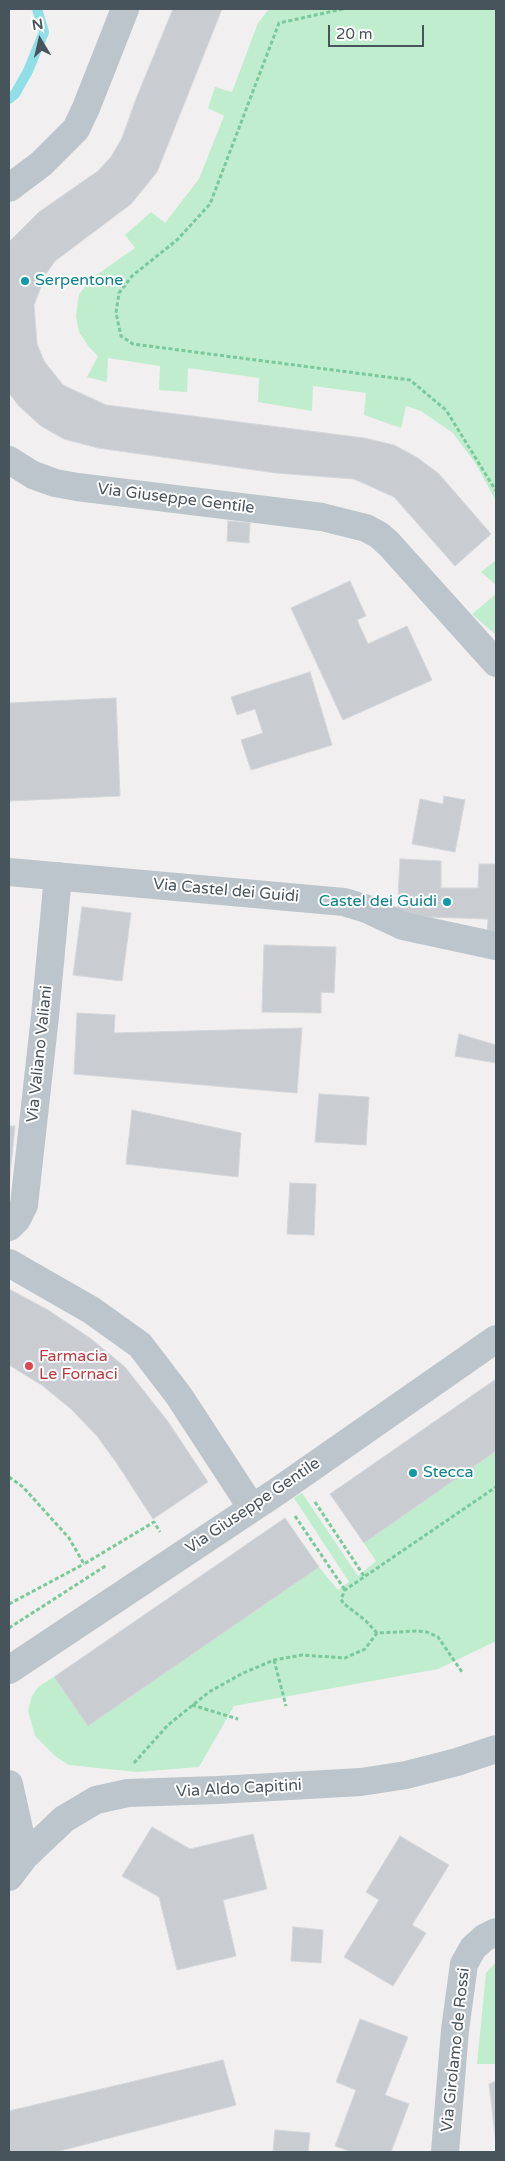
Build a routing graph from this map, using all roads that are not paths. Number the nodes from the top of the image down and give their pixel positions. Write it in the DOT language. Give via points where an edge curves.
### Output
graph roads {
  1 [pos="125,9"];
  2 [pos="9,188"];
  3 [pos="9,460"];
  4 [pos="496,663"];
  5 [pos="9,872"];
  6 [pos="58,876"];
  7 [pos="496,946"];
  8 [pos="9,1227"];
  9 [pos="9,1263"];
  10 [pos="496,1340"];
  11 [pos="252,1508"];
  12 [pos="9,1670"];
  13 [pos="496,1749"];
  14 [pos="9,1784"];
  15 [pos="17,1866"];
  16 [pos="496,1932"];
  17 [pos="445,2152"];
  1 -- 2 [label="street" via="76,129 42,164"];
  3 -- 4 [label="street, Via Giuseppe Gentile" via="33,475 55,483 305,515 373,531 389,544"];
  5 -- 6 [label="street, Via Castel dei Guidi"];
  6 -- 7 [label="street, Via Castel dei Guidi" via="344,902 404,926"];
  6 -- 8 [label="street, Via Valiano Valiani" via="24,1204"];
  9 -- 11 [label="street" via="91,1310 140,1345 179,1396"];
  10 -- 11 [label="street, Via Giuseppe Gentile"];
  11 -- 12 [label="street, Via Giuseppe Gentile"];
  13 -- 15 [label="street, Via Aldo Capitini" via="406,1775 361,1782 128,1793 96,1800 64,1819"];
  14 -- 15 [label="street"];
  16 -- 17 [label="street, Via Girolamo de Rossi" via="473,1948 464,1964"];
}
